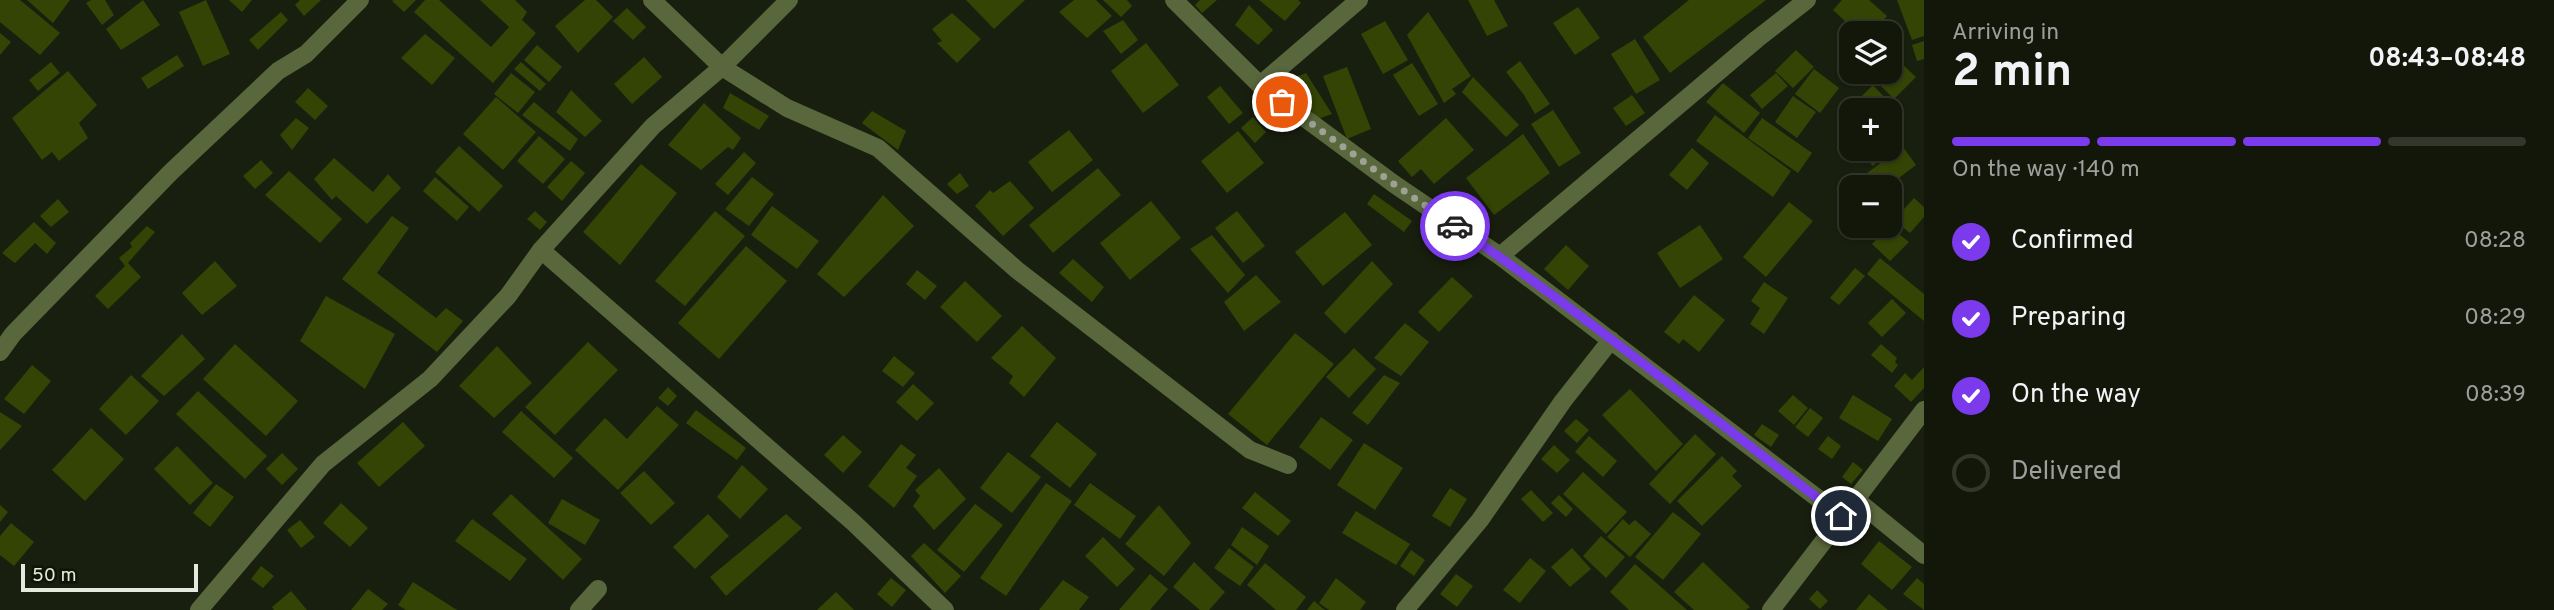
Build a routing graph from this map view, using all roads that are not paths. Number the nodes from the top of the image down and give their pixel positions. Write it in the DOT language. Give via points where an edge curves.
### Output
graph roads {
  1 [pos="360,0"];
  2 [pos="652,0"];
  3 [pos="789,0"];
  4 [pos="1174,0"];
  5 [pos="1359,0"];
  6 [pos="1807,0"];
  7 [pos="722,67"];
  8 [pos="1260,85"];
  9 [pos="541,250"];
  10 [pos="1500,256"];
  11 [pos="1611,340"];
  12 [pos="0,352"];
  13 [pos="1924,410"];
  14 [pos="1288,465"];
  15 [pos="1855,499"];
  16 [pos="1841,516"];
  17 [pos="1924,555"];
  18 [pos="598,589"];
  19 [pos="199,610"];
  20 [pos="579,610"];
  21 [pos="945,610"];
  22 [pos="1405,610"];
  23 [pos="1771,610"];
  1 -- 12 [label="street" via="306,54 278,71 171,172"];
  2 -- 7 [label="street"];
  3 -- 7 [label="street"];
  4 -- 8 [label="street"];
  5 -- 8 [label="street"];
  6 -- 10 [label="street"];
  7 -- 9 [label="street" via="653,125"];
  7 -- 14 [label="street" via="786,108 878,148 1017,271 1250,450"];
  8 -- 10 [label="street"];
  9 -- 19 [label="street" via="508,296 430,379 323,464"];
  9 -- 21 [label="street" via="854,523"];
  10 -- 11 [label="street"];
  11 -- 16 [label="street"];
  11 -- 22 [label="street" via="1480,520"];
  13 -- 15 [label="street"];
  15 -- 16 [label="street"];
  15 -- 17 [label="street"];
  16 -- 23 [label="street"];
  18 -- 20 [label="street"];
}
